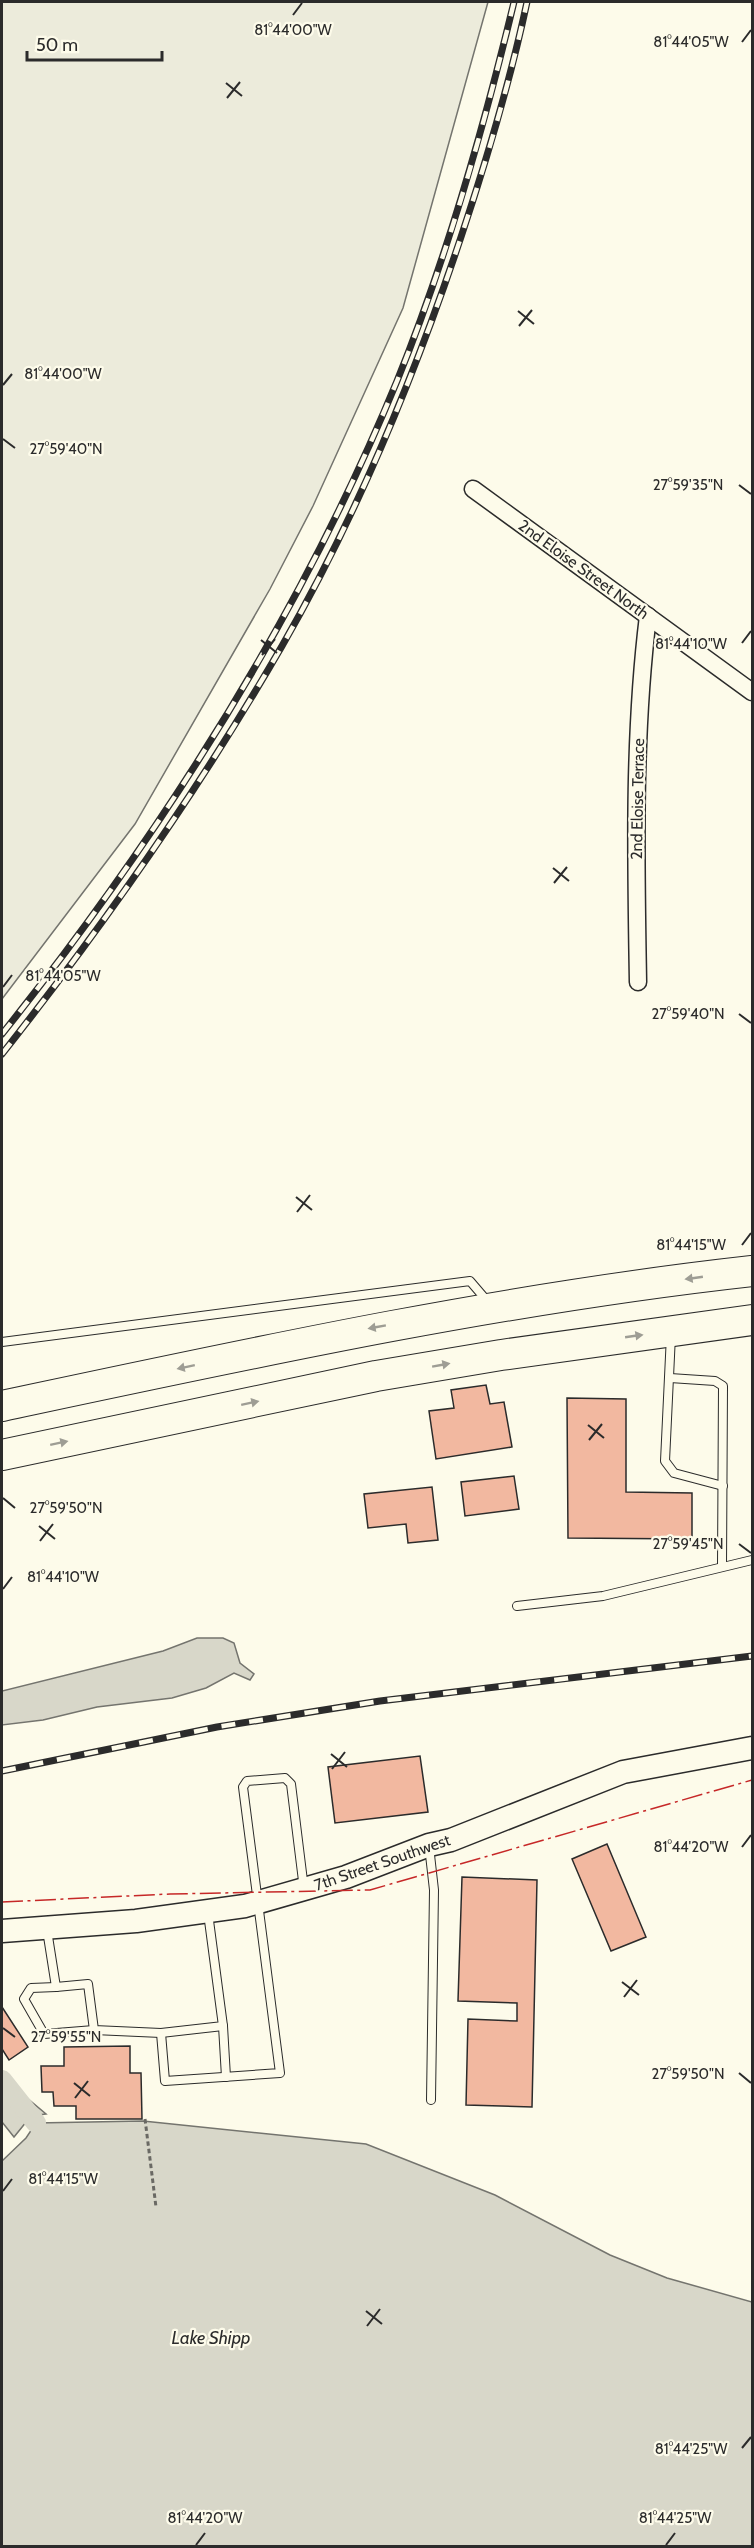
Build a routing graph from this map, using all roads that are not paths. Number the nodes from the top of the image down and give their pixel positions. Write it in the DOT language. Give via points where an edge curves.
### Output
graph roads {
  1 [pos="473,489"];
  2 [pos="648,616"];
  3 [pos="753,692"];
  4 [pos="638,982"];
  5 [pos="753,1271"];
  6 [pos="493,1306"];
  7 [pos="753,1320"];
  8 [pos="671,1330"];
  9 [pos="2,1342"];
  10 [pos="670,1378"];
  11 [pos="2,1406"];
  12 [pos="2,1455"];
  13 [pos="723,1486"];
  14 [pos="753,1560"];
  15 [pos="722,1566"];
  16 [pos="517,1606"];
  17 [pos="753,1748"];
  18 [pos="429,1845"];
  19 [pos="304,1890"];
  20 [pos="258,1901"];
  21 [pos="208,1912"];
  22 [pos="47,1927"];
  23 [pos="2,1930"];
  24 [pos="56,1987"];
  25 [pos="223,2026"];
  26 [pos="94,2030"];
  27 [pos="161,2033"];
  28 [pos="226,2077"];
  29 [pos="430,2100"];
  1 -- 2 [label="street, 2nd Eloise Street North"];
  2 -- 3 [label="street, 2nd Eloise Street North"];
  2 -- 4 [label="street, 2nd Eloise Terrace" via="636,762"];
  5 -- 6 [label="highway, one-way"];
  6 -- 9 [label="lane" via="470,1281"];
  6 -- 11 [label="highway, one-way"];
  7 -- 8 [label="highway"];
  8 -- 10 [label="lane"];
  12 -- 8 [label="highway, one-way" via="376,1376"];
  10 -- 13 [label="lane" via="665,1461 674,1473"];
  10 -- 13 [label="lane" via="715,1381 723,1386"];
  13 -- 15 [label="lane"];
  14 -- 15 [label="lane"];
  15 -- 16 [label="lane" via="603,1596"];
  17 -- 18 [label="street, 7th Street Southwest" via="623,1772 451,1840"];
  18 -- 19 [label="street, 7th Street Southwest"];
  18 -- 29 [label="lane" via="434,1890"];
  19 -- 20 [label="street, 7th Street Southwest"];
  19 -- 20 [label="lane" via="291,1784 285,1778 247,1781 243,1787"];
  20 -- 21 [label="street, 7th Street Southwest"];
  20 -- 28 [label="lane" via="280,2073"];
  21 -- 22 [label="street, 7th Street Southwest"];
  21 -- 25 [label="lane"];
  22 -- 23 [label="street, 7th Street Southwest"];
  22 -- 24 [label="lane"];
  24 -- 26 [label="lane" via="88,1984"];
  24 -- 26 [label="lane" via="31,1988 24,1999 44,2034"];
  25 -- 27 [label="lane"];
  25 -- 28 [label="lane"];
  26 -- 27 [label="lane"];
  27 -- 28 [label="lane" via="165,2081"];
}
